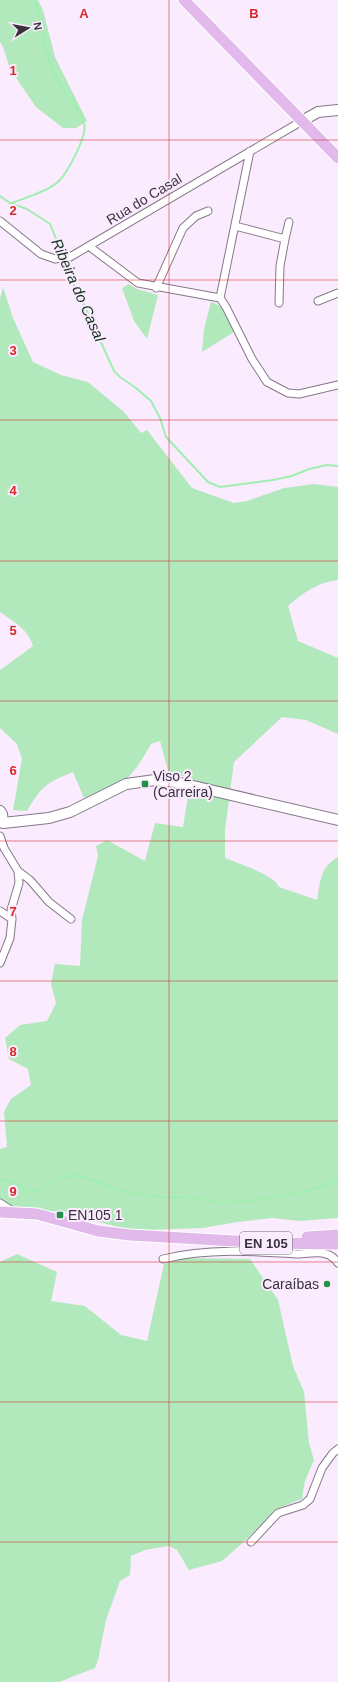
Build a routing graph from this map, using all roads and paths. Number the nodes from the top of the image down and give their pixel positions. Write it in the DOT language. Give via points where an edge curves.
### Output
graph roads {
  1 [pos="184,0"];
  2 [pos="338,110"];
  3 [pos="302,120"];
  4 [pos="250,151"];
  5 [pos="338,158"];
  6 [pos="208,211"];
  7 [pos="0,222"];
  8 [pos="289,222"];
  9 [pos="235,226"];
  10 [pos="285,239"];
  11 [pos="90,247"];
  12 [pos="156,288"];
  13 [pos="338,293"];
  14 [pos="220,298"];
  15 [pos="318,301"];
  16 [pos="279,303"];
  17 [pos="338,384"];
  18 [pos="0,811"];
  19 [pos="338,820"];
  20 [pos="3,823"];
  21 [pos="0,836"];
  22 [pos="18,871"];
  23 [pos="0,911"];
  24 [pos="12,919"];
  25 [pos="71,919"];
  26 [pos="0,963"];
  27 [pos="0,1203"];
  28 [pos="0,1212"];
  29 [pos="14,1212"];
  30 [pos="338,1235"];
  31 [pos="193,1238"];
  32 [pos="292,1238"];
  33 [pos="338,1239"];
  34 [pos="338,1244"];
  35 [pos="163,1259"];
  36 [pos="338,1263"];
  37 [pos="338,1449"];
  38 [pos="251,1542"];
  1 -- 3 [label="main road"];
  2 -- 3 [label="street" via="318,112"];
  3 -- 4 [label="street, Rua do Casal"];
  3 -- 5 [label="main road"];
  4 -- 9 [label="street"];
  4 -- 11 [label="street, Rua do Casal"];
  6 -- 12 [label="street" via="196,216 183,228"];
  7 -- 11 [label="street, Rua do Casal" via="41,254 55,259 70,257"];
  8 -- 10 [label="street"];
  9 -- 10 [label="street"];
  9 -- 14 [label="street"];
  10 -- 16 [label="street" via="280,266"];
  11 -- 12 [label="street" via="138,283"];
  12 -- 14 [label="street"];
  13 -- 15 [label="street"];
  14 -- 17 [label="street" via="267,382 288,393 299,394"];
  18 -- 20 [label="street"];
  19 -- 20 [label="street" via="176,782 155,780 126,784 70,812 49,818"];
  20 -- 21 [label="street"];
  21 -- 22 [label="street"];
  22 -- 24 [label="street" via="19,883 11,910"];
  22 -- 25 [label="street" via="30,880 49,902"];
  23 -- 24 [label="street"];
  24 -- 26 [label="street" via="10,938"];
  27 -- 29 [label="street"];
  28 -- 29 [label="main road, EN 105"];
  29 -- 31 [label="main road, EN 105" via="37,1214 98,1231"];
  30 -- 32 [label="main road"];
  31 -- 32 [label="main road, EN 105"];
  31 -- 34 [label="main road, EN 105"];
  32 -- 33 [label="main road, EN 105"];
  35 -- 36 [label="street" via="239,1250 326,1254"];
  37 -- 38 [label="street" via="322,1468 310,1499 303,1505 278,1513"];
}
